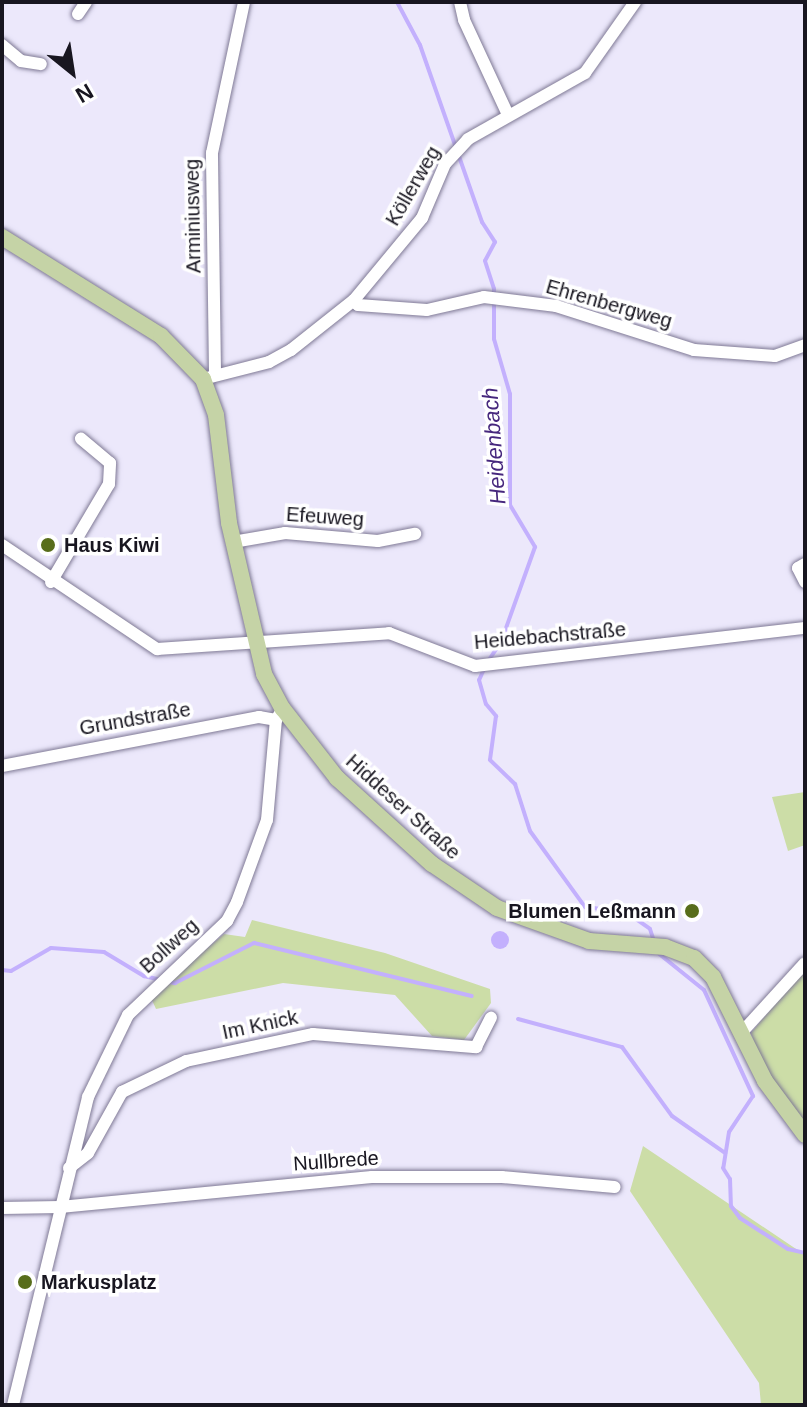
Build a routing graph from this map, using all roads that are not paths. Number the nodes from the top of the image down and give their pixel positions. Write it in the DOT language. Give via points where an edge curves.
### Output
graph roads {
  1 [pos="86,2"];
  2 [pos="244,2"];
  3 [pos="460,2"];
  4 [pos="635,2"];
  5 [pos="78,14"];
  6 [pos="2,45"];
  7 [pos="41,64"];
  8 [pos="508,115"];
  9 [pos="2,237"];
  10 [pos="354,300"];
  11 [pos="805,345"];
  12 [pos="209,376"];
  13 [pos="81,439"];
  14 [pos="415,534"];
  15 [pos="233,542"];
  16 [pos="2,545"];
  17 [pos="805,564"];
  18 [pos="51,582"];
  19 [pos="805,582"];
  20 [pos="805,628"];
  21 [pos="255,641"];
  22 [pos="280,714"];
  23 [pos="2,766"];
  24 [pos="805,963"];
  25 [pos="491,1018"];
  26 [pos="742,1032"];
  27 [pos="805,1135"];
  28 [pos="69,1168"];
  29 [pos="615,1187"];
  30 [pos="60,1207"];
  31 [pos="2,1208"];
  32 [pos="13,1405"];
  1 -- 5 [label="street"];
  2 -- 12 [label="street, Arminiusweg" via="212,153"];
  3 -- 8 [label="street"];
  4 -- 8 [label="street, Köllerweg" via="585,73"];
  6 -- 7 [label="street" via="21,61"];
  8 -- 10 [label="street, Köllerweg" via="468,139 445,164 422,218"];
  9 -- 12 [label="main road, Hiddeser Straße" via="161,336"];
  10 -- 11 [label="street, Ehrenbergweg" via="358,305 427,310 484,297 556,306 694,350 775,356"];
  10 -- 12 [label="street, Köllerweg" via="269,362"];
  12 -- 15 [label="main road, Hiddeser Straße"];
  13 -- 18 [label="street" via="110,463 109,484"];
  14 -- 15 [label="street, Efeuweg" via="378,541 285,533"];
  15 -- 21 [label="main road, Hiddeser Straße"];
  16 -- 18 [label="street, Heidebachstraße"];
  17 -- 19 [label="street" via="798,568"];
  18 -- 21 [label="street, Heidebachstraße" via="157,649"];
  20 -- 21 [label="street, Heidebachstraße" via="475,666 389,633"];
  21 -- 22 [label="main road, Hiddeser Straße"];
  22 -- 23 [label="street, Grundstraße"];
  22 -- 26 [label="main road, Hiddeser Straße" via="337,778 432,864 497,908 589,941 681,951 704,967"];
  22 -- 28 [label="street, Bollweg" via="267,820 237,902 227,921 145,995 124,1021 88,1097"];
  24 -- 26 [label="street"];
  25 -- 28 [label="street, Im Knick" via="476,1047 313,1034 186,1061 122,1092 88,1153"];
  26 -- 27 [label="main road, Hiddeser Straße" via="772,1093"];
  28 -- 30 [label="street, Bollweg"];
  29 -- 30 [label="street, Nullbrede" via="493,1177 372,1177"];
  30 -- 31 [label="street, Nullbrede"];
  30 -- 32 [label="street, Bollweg"];
}
